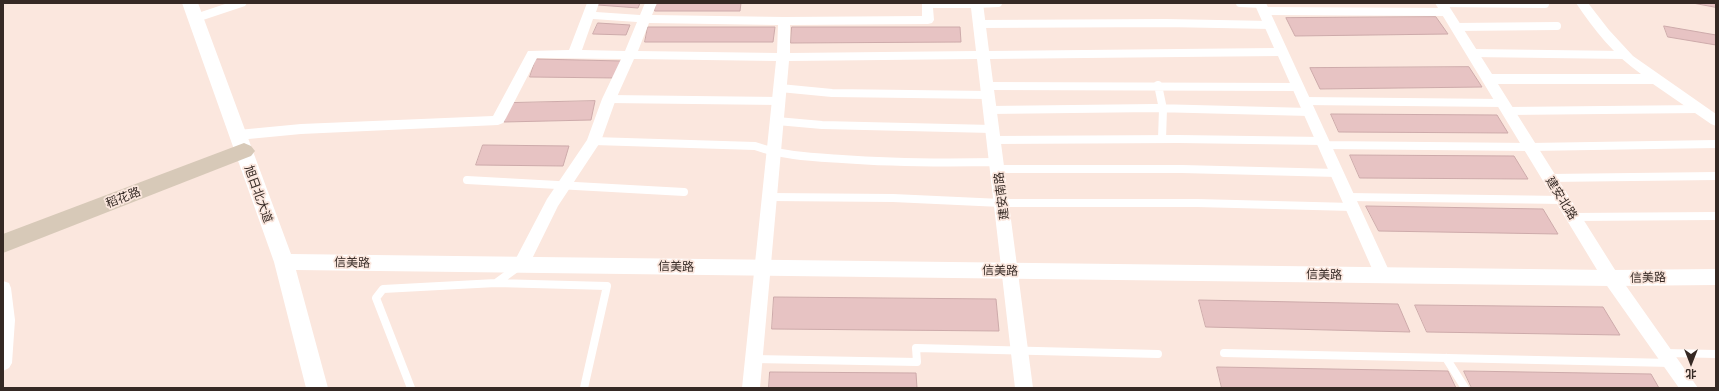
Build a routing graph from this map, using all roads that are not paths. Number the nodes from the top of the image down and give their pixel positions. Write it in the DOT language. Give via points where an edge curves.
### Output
graph roads {
  1 [pos="240,3"];
  2 [pos="651,3"];
  3 [pos="998,3"];
  4 [pos="1240,3"];
  5 [pos="1582,3"];
  6 [pos="977,4"];
  7 [pos="1545,4"];
  8 [pos="1262,6"];
  9 [pos="1443,6"];
  10 [pos="590,9"];
  11 [pos="193,10"];
  12 [pos="646,18"];
  13 [pos="784,21"];
  14 [pos="980,24"];
  15 [pos="1271,26"];
  16 [pos="1557,26"];
  17 [pos="1456,27"];
  18 [pos="1282,52"];
  19 [pos="1472,53"];
  20 [pos="574,54"];
  21 [pos="983,54"];
  22 [pos="630,55"];
  23 [pos="1625,55"];
  24 [pos="783,57"];
  25 [pos="1488,79"];
  26 [pos="1656,79"];
  27 [pos="1158,85"];
  28 [pos="1298,87"];
  29 [pos="988,90"];
  30 [pos="780,94"];
  31 [pos="609,99"];
  32 [pos="1307,106"];
  33 [pos="1505,107"];
  34 [pos="1163,109"];
  35 [pos="1699,109"];
  36 [pos="990,110"];
  37 [pos="1716,121"];
  38 [pos="777,122"];
  39 [pos="993,135"];
  40 [pos="1162,139"];
  41 [pos="594,141"];
  42 [pos="241,143"];
  43 [pos="1324,143"];
  44 [pos="1716,144"];
  45 [pos="1530,147"];
  46 [pos="774,154"];
  47 [pos="997,166"];
  48 [pos="1337,173"];
  49 [pos="1716,176"];
  50 [pos="1549,178"];
  51 [pos="467,180"];
  52 [pos="564,186"];
  53 [pos="684,192"];
  54 [pos="770,197"];
  55 [pos="1563,200"];
  56 [pos="1350,202"];
  57 [pos="1002,204"];
  58 [pos="1716,216"];
  59 [pos="1573,217"];
  60 [pos="3,244"];
  61 [pos="284,262"];
  62 [pos="521,264"];
  63 [pos="764,267"];
  64 [pos="1010,270"];
  65 [pos="1383,275"];
  66 [pos="1716,277"];
  67 [pos="1611,278"];
  68 [pos="496,283"];
  69 [pos="3,288"];
  70 [pos="5,321"];
  71 [pos="1020,351"];
  72 [pos="1224,353"];
  73 [pos="1158,354"];
  74 [pos="1716,354"];
  75 [pos="1446,358"];
  76 [pos="1668,358"];
  77 [pos="754,359"];
  78 [pos="3,363"];
  79 [pos="317,388"];
  80 [pos="411,388"];
  81 [pos="584,388"];
  82 [pos="751,388"];
  83 [pos="1024,388"];
  84 [pos="1465,388"];
  85 [pos="1689,388"];
  1 -- 11 [label="street"];
  2 -- 12 [label="street"];
  3 -- 6 [label="lane"];
  4 -- 8 [label="lane"];
  5 -- 23 [label="street" via="1604,33"];
  6 -- 13 [label="street" via="927,4 928,20"];
  6 -- 14 [label="street, 建安南路"];
  7 -- 9 [label="lane"];
  8 -- 9 [label="lane"];
  8 -- 15 [label="street"];
  9 -- 17 [label="street, 建安北路"];
  10 -- 12 [label="street"];
  10 -- 20 [label="street"];
  11 -- 42 [label="street, 旭日北大道"];
  12 -- 13 [label="street"];
  12 -- 22 [label="street"];
  13 -- 24 [label="street"];
  14 -- 15 [label="lane"];
  14 -- 21 [label="street, 建安南路"];
  15 -- 18 [label="street"];
  16 -- 17 [label="lane"];
  17 -- 19 [label="street, 建安北路"];
  18 -- 21 [label="street"];
  18 -- 28 [label="street"];
  19 -- 23 [label="lane"];
  19 -- 25 [label="street, 建安北路"];
  20 -- 22 [label="street"];
  20 -- 42 [label="street" via="533,54 498,120 301,129"];
  21 -- 24 [label="street"];
  21 -- 29 [label="street, 建安南路"];
  22 -- 24 [label="street"];
  22 -- 31 [label="street"];
  23 -- 26 [label="street"];
  24 -- 30 [label="street"];
  25 -- 26 [label="street"];
  25 -- 33 [label="street, 建安北路"];
  26 -- 35 [label="street"];
  27 -- 28 [label="lane"];
  27 -- 29 [label="lane"];
  27 -- 34 [label="lane"];
  28 -- 32 [label="street"];
  29 -- 30 [label="lane"];
  29 -- 36 [label="street, 建安南路"];
  30 -- 31 [label="lane"];
  30 -- 38 [label="street"];
  31 -- 41 [label="street"];
  32 -- 33 [label="lane"];
  32 -- 34 [label="lane"];
  32 -- 43 [label="street"];
  33 -- 35 [label="lane"];
  33 -- 45 [label="street, 建安北路"];
  34 -- 36 [label="lane"];
  34 -- 40 [label="lane"];
  35 -- 37 [label="street"];
  36 -- 39 [label="street, 建安南路"];
  38 -- 39 [label="lane"];
  38 -- 46 [label="street"];
  39 -- 40 [label="lane"];
  39 -- 47 [label="street, 建安南路"];
  40 -- 43 [label="lane"];
  41 -- 46 [label="lane" via="756,146"];
  41 -- 52 [label="street"];
  42 -- 60 [label="main road, 稻花路"];
  42 -- 61 [label="street, 旭日北大道"];
  43 -- 45 [label="lane"];
  43 -- 48 [label="street"];
  44 -- 45 [label="lane"];
  45 -- 50 [label="street, 建安北路"];
  46 -- 47 [label="lane" via="895,163"];
  46 -- 54 [label="street"];
  47 -- 48 [label="lane"];
  47 -- 57 [label="street, 建安南路"];
  48 -- 56 [label="street"];
  49 -- 50 [label="lane"];
  50 -- 55 [label="street, 建安北路"];
  51 -- 52 [label="lane"];
  52 -- 53 [label="lane"];
  52 -- 62 [label="street" via="552,203"];
  54 -- 57 [label="lane" via="893,198"];
  54 -- 63 [label="street"];
  55 -- 56 [label="lane"];
  55 -- 59 [label="street, 建安北路"];
  56 -- 57 [label="lane"];
  56 -- 65 [label="street"];
  57 -- 64 [label="street, 建安南路"];
  58 -- 59 [label="lane"];
  59 -- 67 [label="street, 建安北路"];
  61 -- 62 [label="street, 信美路"];
  61 -- 79 [label="street, 旭日北大道"];
  62 -- 63 [label="street, 信美路"];
  62 -- 68 [label="lane"];
  63 -- 64 [label="street, 信美路"];
  63 -- 77 [label="street"];
  64 -- 65 [label="street, 信美路"];
  64 -- 71 [label="street, 建安南路"];
  65 -- 67 [label="street, 信美路"];
  66 -- 67 [label="street, 信美路"];
  67 -- 76 [label="street, 建安北路"];
  68 -- 80 [label="lane" via="383,289 376,298"];
  68 -- 81 [label="lane" via="607,286"];
  69 -- 70 [label="street"];
  70 -- 78 [label="street"];
  71 -- 73 [label="lane"];
  71 -- 77 [label="lane" via="916,348 917,362"];
  71 -- 83 [label="street, 建安南路"];
  72 -- 75 [label="lane"];
  74 -- 76 [label="lane"];
  75 -- 76 [label="lane"];
  75 -- 84 [label="lane"];
  76 -- 85 [label="street, 建安北路"];
  77 -- 82 [label="street"];
}
